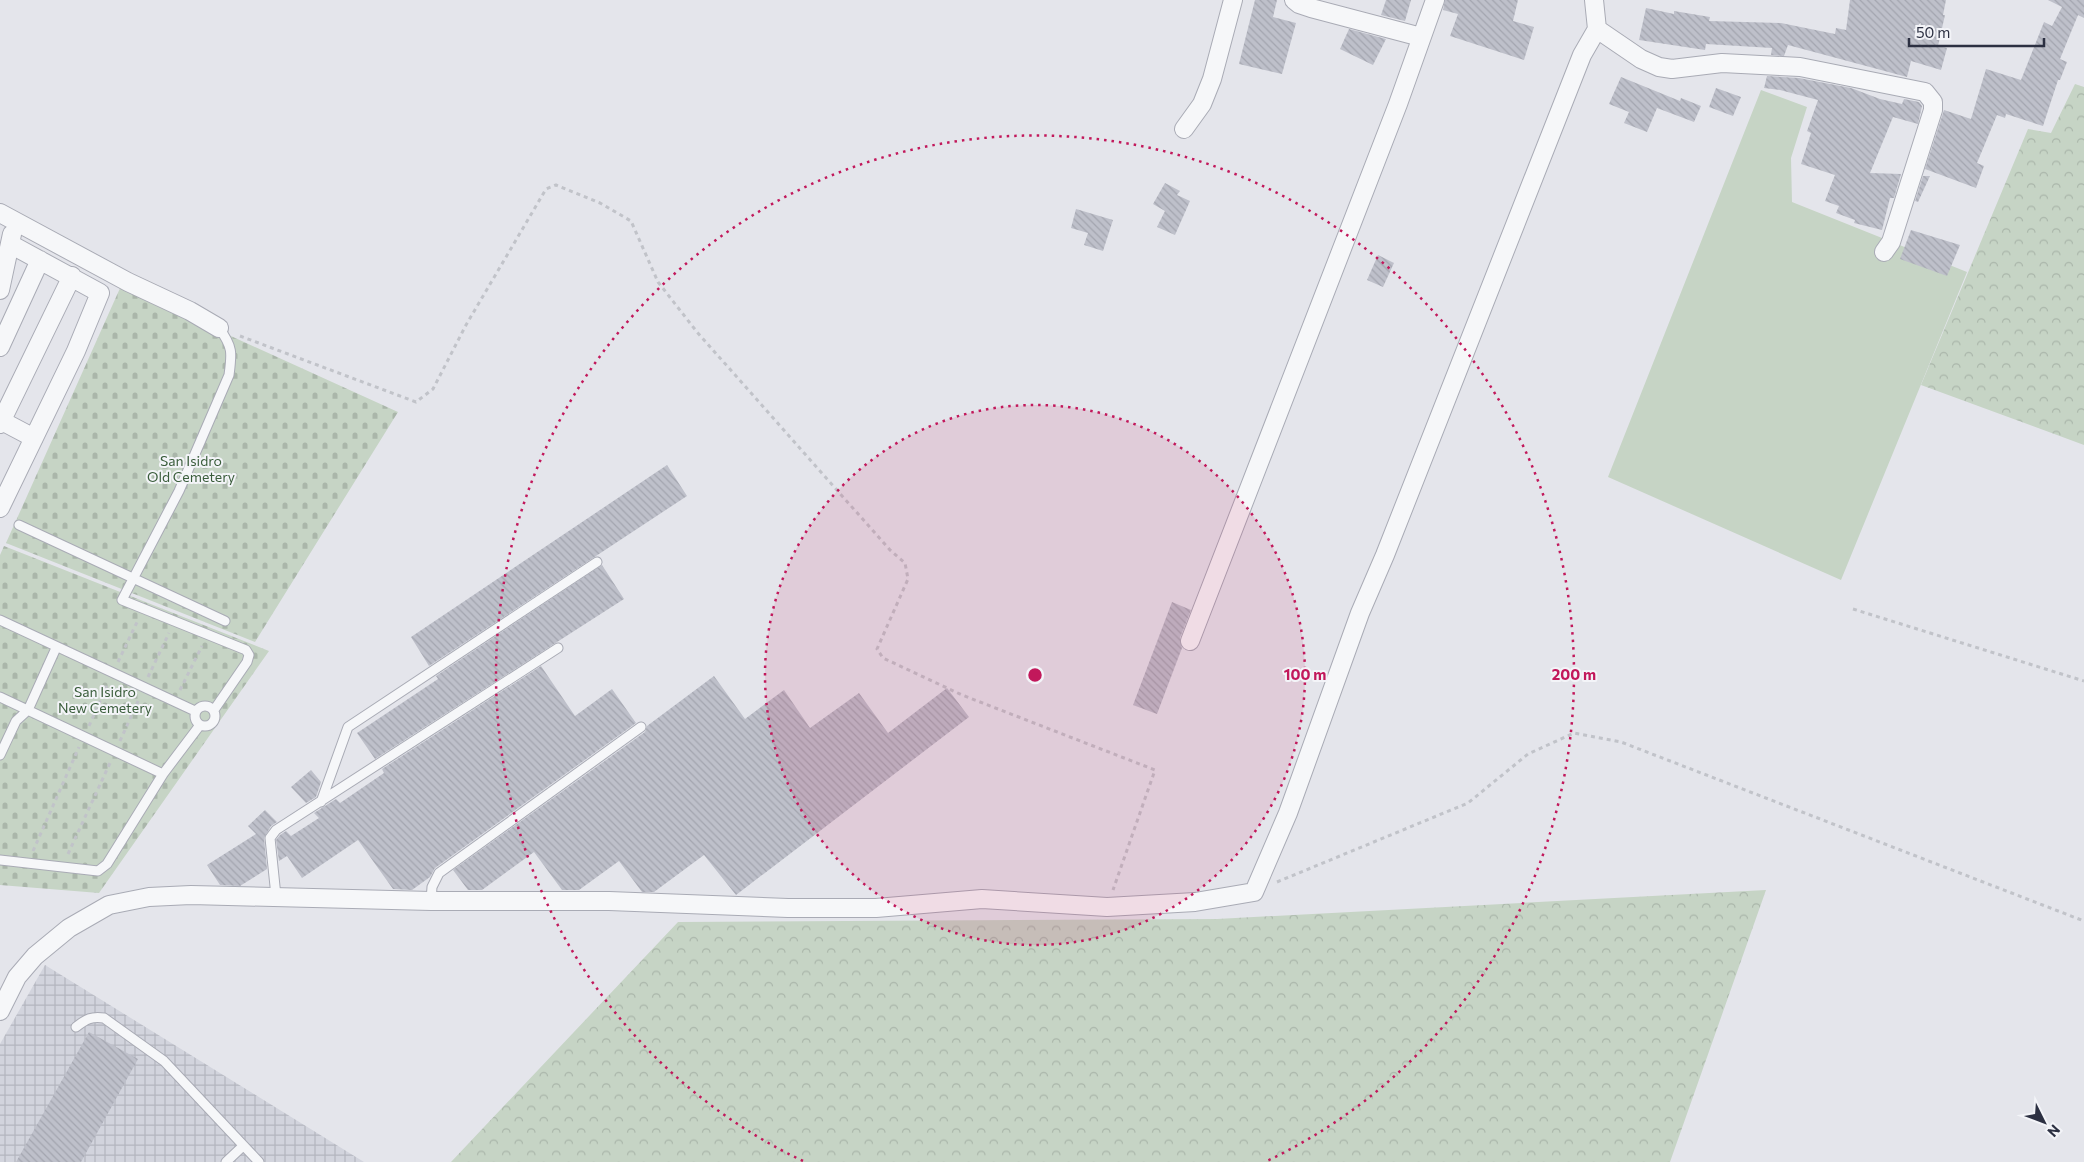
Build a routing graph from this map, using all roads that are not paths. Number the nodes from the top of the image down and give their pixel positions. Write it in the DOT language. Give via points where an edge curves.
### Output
graph roads {
  1 [pos="1233,0"];
  2 [pos="1294,0"];
  3 [pos="1435,0"];
  4 [pos="1594,0"];
  5 [pos="1597,29"];
  6 [pos="1422,37"];
  7 [pos="1184,129"];
  8 [pos="7,217"];
  9 [pos="10,244"];
  10 [pos="1884,252"];
  11 [pos="40,260"];
  12 [pos="72,276"];
  13 [pos="0,286"];
  14 [pos="220,328"];
  15 [pos="0,347"];
  16 [pos="0,421"];
  17 [pos="34,438"];
  18 [pos="6,480"];
  19 [pos="0,508"];
  20 [pos="19,525"];
  21 [pos="597,562"];
  22 [pos="134,579"];
  23 [pos="0,620"];
  24 [pos="225,621"];
  25 [pos="1190,641"];
  26 [pos="56,648"];
  27 [pos="558,648"];
  28 [pos="0,697"];
  29 [pos="28,710"];
  30 [pos="214,710"];
  31 [pos="195,711"];
  32 [pos="200,725"];
  33 [pos="641,727"];
  34 [pos="0,755"];
  35 [pos="163,774"];
  36 [pos="321,802"];
  37 [pos="0,860"];
  38 [pos="276,896"];
  39 [pos="431,901"];
  40 [pos="0,1011"];
  41 [pos="76,1027"];
  42 [pos="243,1146"];
  43 [pos="226,1162"];
  44 [pos="259,1162"];
  1 -- 7 [label="street" via="1212,79 1202,104"];
  2 -- 6 [label="street" via="1311,8"];
  3 -- 6 [label="street"];
  4 -- 5 [label="street"];
  5 -- 10 [label="street" via="1641,59 1659,67 1672,69 1722,63 1800,67 1925,92 1934,102 1933,110 1891,242"];
  5 -- 39 [label="street" via="1582,55 1360,613 1288,813 1254,892 1195,902 1107,907 982,899 876,908 609,901"];
  6 -- 25 [label="street"];
  8 -- 9 [label="street"];
  8 -- 14 [label="street"];
  9 -- 11 [label="street"];
  9 -- 13 [label="street"];
  11 -- 12 [label="street"];
  11 -- 15 [label="street"];
  12 -- 16 [label="street"];
  12 -- 17 [label="street" via="98,290 100,298"];
  14 -- 22 [label="lane" via="230,344 229,375 179,491"];
  16 -- 17 [label="street"];
  17 -- 18 [label="street"];
  18 -- 19 [label="street"];
  20 -- 22 [label="lane"];
  21 -- 36 [label="lane" via="348,727"];
  22 -- 24 [label="lane"];
  22 -- 30 [label="lane" via="122,600 246,650 249,655 247,662"];
  23 -- 26 [label="lane"];
  26 -- 29 [label="lane"];
  26 -- 31 [label="lane"];
  27 -- 36 [label="lane"];
  28 -- 29 [label="lane"];
  29 -- 34 [label="lane" via="16,721"];
  29 -- 35 [label="lane"];
  30 -- 31 [label="lane" via="204,705"];
  30 -- 32 [label="lane" via="211,725"];
  31 -- 32 [label="lane" via="194,717"];
  32 -- 35 [label="lane"];
  33 -- 39 [label="lane" via="439,873 432,887"];
  35 -- 37 [label="lane" via="107,864 98,871"];
  36 -- 38 [label="lane" via="276,830 270,838"];
  38 -- 39 [label="street"];
  38 -- 40 [label="street" via="150,897 109,905 69,928 35,956 17,978"];
  41 -- 42 [label="lane" via="86,1019 104,1018 164,1061"];
  42 -- 43 [label="lane"];
  42 -- 44 [label="lane"];
}
